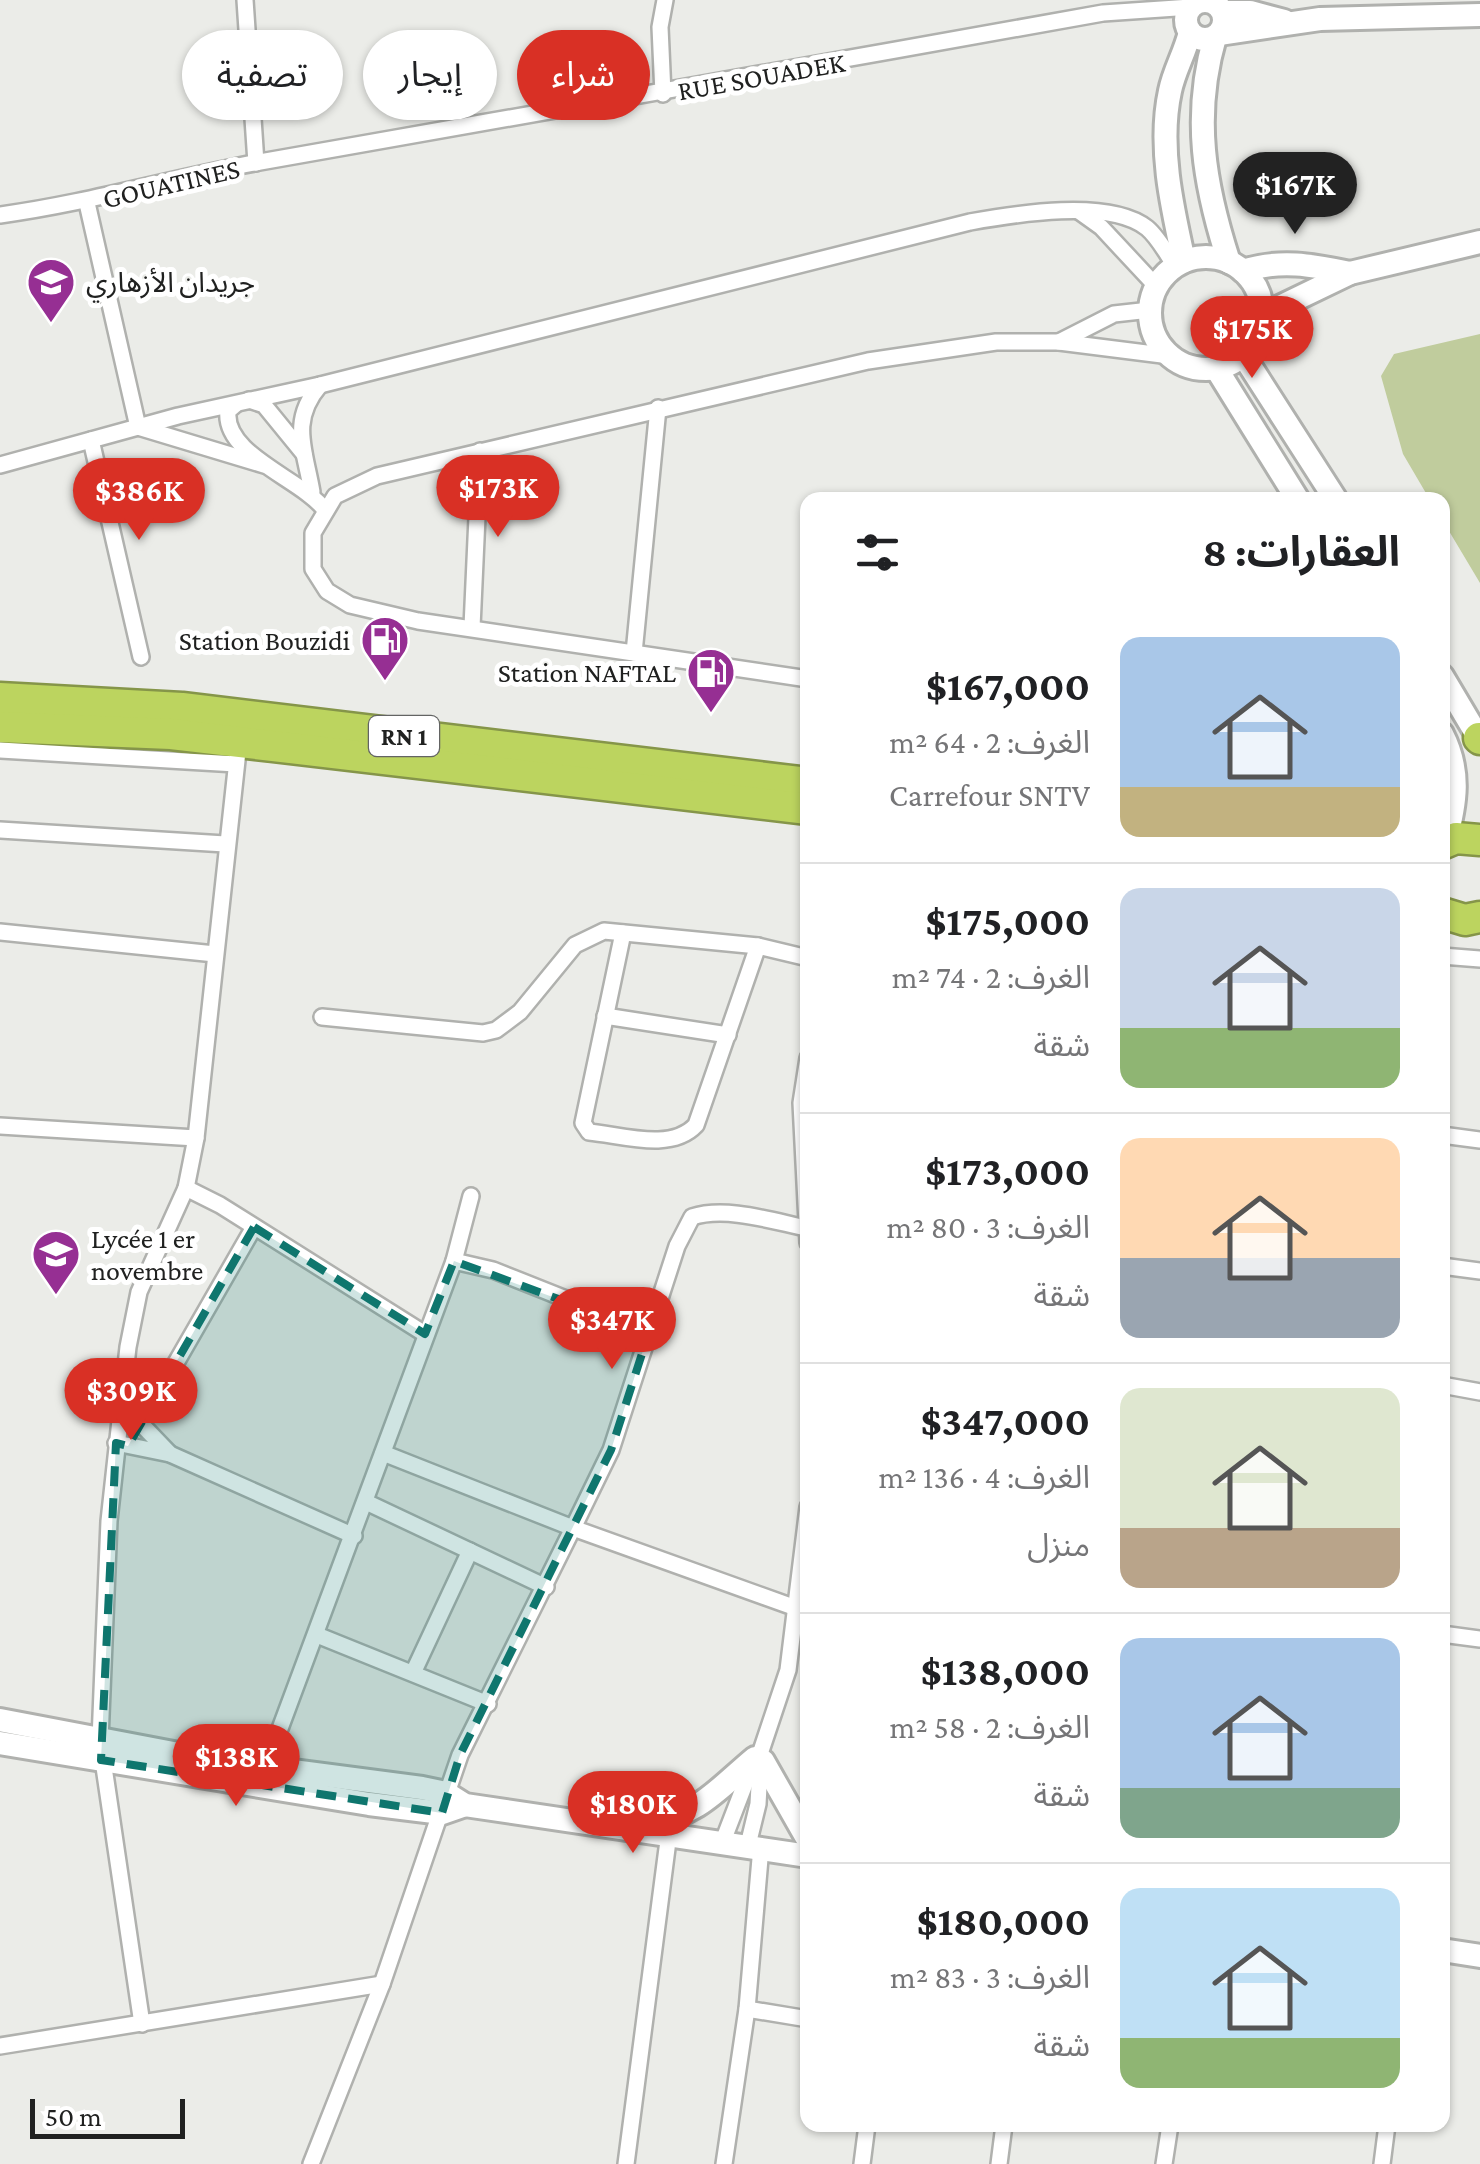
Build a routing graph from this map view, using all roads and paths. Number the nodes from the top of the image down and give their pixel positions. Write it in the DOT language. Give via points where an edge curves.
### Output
graph roads {
  1 [pos="245,0"];
  2 [pos="666,0"];
  3 [pos="1191,7"];
  4 [pos="1480,15"];
  5 [pos="1220,18"];
  6 [pos="1286,22"];
  7 [pos="1190,32"];
  8 [pos="663,94"];
  9 [pos="256,163"];
  10 [pos="87,203"];
  11 [pos="1080,212"];
  12 [pos="0,216"];
  13 [pos="1480,242"];
  14 [pos="1180,263"];
  15 [pos="1236,266"];
  16 [pos="1350,272"];
  17 [pos="1156,286"];
  18 [pos="1150,310"];
  19 [pos="1262,316"];
  20 [pos="1059,342"];
  21 [pos="1243,355"];
  22 [pos="1170,356"];
  23 [pos="1216,368"];
  24 [pos="320,386"];
  25 [pos="243,402"];
  26 [pos="658,408"];
  27 [pos="138,428"];
  28 [pos="92,440"];
  29 [pos="480,451"];
  30 [pos="306,458"];
  31 [pos="0,464"];
  32 [pos="264,464"];
  33 [pos="312,492"];
  34 [pos="1293,492"];
  35 [pos="1331,492"];
  36 [pos="325,510"];
  37 [pos="472,627"];
  38 [pos="634,653"];
  39 [pos="141,656"];
  40 [pos="800,677"];
  41 [pos="1450,695"];
  42 [pos="0,698"];
  43 [pos="0,727"];
  44 [pos="1480,739"];
  45 [pos="0,750"];
  46 [pos="1450,750"];
  47 [pos="238,753"];
  48 [pos="800,782"];
  49 [pos="800,807"];
  50 [pos="1450,819"];
  51 [pos="0,830"];
  52 [pos="1480,840"];
  53 [pos="1450,842"];
  54 [pos="225,844"];
  55 [pos="1450,915"];
  56 [pos="1480,917"];
  57 [pos="0,932"];
  58 [pos="623,933"];
  59 [pos="758,946"];
  60 [pos="215,954"];
  61 [pos="800,956"];
  62 [pos="1450,957"];
  63 [pos="1480,959"];
  64 [pos="604,1016"];
  65 [pos="322,1017"];
  66 [pos="728,1035"];
  67 [pos="0,1126"];
  68 [pos="1450,1136"];
  69 [pos="196,1138"];
  70 [pos="1480,1140"];
  71 [pos="186,1188"];
  72 [pos="471,1196"];
  73 [pos="254,1227"];
  74 [pos="800,1233"];
  75 [pos="454,1261"];
  76 [pos="1450,1267"];
  77 [pos="1480,1271"];
  78 [pos="649,1332"];
  79 [pos="425,1334"];
  80 [pos="1450,1387"];
  81 [pos="1480,1392"];
  82 [pos="121,1403"];
  83 [pos="142,1422"];
  84 [pos="116,1443"];
  85 [pos="383,1453"];
  86 [pos="170,1454"];
  87 [pos="366,1502"];
  88 [pos="573,1528"];
  89 [pos="354,1536"];
  90 [pos="470,1550"];
  91 [pos="800,1580"];
  92 [pos="546,1587"];
  93 [pos="796,1608"];
  94 [pos="316,1635"];
  95 [pos="1450,1635"];
  96 [pos="1480,1639"];
  97 [pos="413,1674"];
  98 [pos="488,1704"];
  99 [pos="0,1720"];
  100 [pos="0,1743"];
  101 [pos="100,1750"];
  102 [pos="760,1757"];
  103 [pos="266,1769"];
  104 [pos="451,1804"];
  105 [pos="800,1826"];
  106 [pos="610,1827"];
  107 [pos="669,1832"];
  108 [pos="723,1841"];
  109 [pos="755,1846"];
  110 [pos="800,1854"];
  111 [pos="1450,1951"];
  112 [pos="1480,1956"];
  113 [pos="382,1984"];
  114 [pos="747,2009"];
  115 [pos="800,2017"];
  116 [pos="142,2024"];
  117 [pos="0,2046"];
  118 [pos="866,2132"];
  119 [pos="1003,2132"];
  120 [pos="1169,2132"];
  121 [pos="1386,2132"];
  122 [pos="310,2164"];
  123 [pos="626,2164"];
  124 [pos="724,2164"];
  125 [pos="862,2164"];
  126 [pos="999,2164"];
  127 [pos="1164,2164"];
  128 [pos="1382,2164"];
  1 -- 9 [label="street"];
  2 -- 8 [label="street" via="660,27"];
  3 -- 5 [label="street" via="1204,0"];
  3 -- 7 [label="street"];
  3 -- 8 [label="street, RUE SOUADEK" via="1131,8"];
  4 -- 6 [label="street"];
  5 -- 6 [label="street"];
  5 -- 6 [label="street" via="1250,12"];
  5 -- 7 [label="street" via="1202,39"];
  5 -- 15 [label="street" via="1202,84 1202,145 1209,195"];
  7 -- 14 [label="street" via="1170,90 1166,127"];
  8 -- 9 [label="street, RUE SOUADEK"];
  9 -- 10 [label="street, GOUATINES"];
  10 -- 12 [label="street, GOUATINES"];
  10 -- 27 [label="street, GOUATINES"];
  11 -- 14 [label="street" via="1117,215 1148,228"];
  11 -- 17 [label="street"];
  11 -- 24 [label="street" via="970,222"];
  13 -- 16 [label="street"];
  14 -- 15 [label="street" via="1206,256"];
  14 -- 17 [label="street"];
  15 -- 16 [label="street" via="1290,262"];
  15 -- 19 [label="street" via="1254,284"];
  16 -- 19 [label="street"];
  17 -- 18 [label="street"];
  18 -- 20 [label="street" via="1114,314"];
  18 -- 22 [label="street" via="1151,328"];
  19 -- 21 [label="street"];
  20 -- 22 [label="street"];
  20 -- 26 [label="street" via="996,342 868,361"];
  21 -- 23 [label="street"];
  21 -- 35 [label="street"];
  22 -- 23 [label="street"];
  23 -- 34 [label="street"];
  24 -- 25 [label="street"];
  24 -- 30 [label="street" via="304,403 299,424"];
  25 -- 27 [label="street"];
  25 -- 30 [label="street" via="264,405"];
  25 -- 32 [label="street" via="228,411 232,435"];
  26 -- 29 [label="street"];
  26 -- 38 [label="street"];
  27 -- 28 [label="street"];
  27 -- 32 [label="street"];
  28 -- 31 [label="street"];
  28 -- 39 [label="street"];
  29 -- 36 [label="street" via="352,484"];
  29 -- 37 [label="street"];
  30 -- 33 [label="street"];
  32 -- 33 [label="street"];
  33 -- 36 [label="street"];
  36 -- 37 [label="street" via="311,550 313,569 327,591 382,615"];
  37 -- 38 [label="street"];
  38 -- 40 [label="street"];
  41 -- 44 [label="street"];
  42 -- 48 [label="highway, RN 1" via="182,708"];
  43 -- 47 [label="highway, RN 1"];
  45 -- 47 [label="street"];
  46 -- 50 [label="street" via="1457,791"];
  47 -- 49 [label="highway, RN 1"];
  47 -- 54 [label="street"];
  51 -- 54 [label="street"];
  52 -- 53 [label="highway"];
  54 -- 60 [label="street"];
  55 -- 56 [label="highway"];
  57 -- 60 [label="street"];
  58 -- 59 [label="street"];
  58 -- 64 [label="street"];
  58 -- 65 [label="street" via="591,935 575,945 520,1012 483,1034"];
  59 -- 61 [label="street"];
  59 -- 66 [label="street"];
  60 -- 69 [label="street"];
  62 -- 63 [label="street"];
  64 -- 66 [label="street"];
  64 -- 66 [label="street" via="583,1113 589,1132 686,1136 696,1125"];
  67 -- 69 [label="street"];
  68 -- 70 [label="street"];
  69 -- 71 [label="street"];
  71 -- 73 [label="street"];
  71 -- 82 [label="street" via="138,1292"];
  72 -- 75 [label="street"];
  73 -- 79 [label="street"];
  73 -- 83 [label="street"];
  74 -- 78 [label="street" via="733,1216 692,1217"];
  75 -- 78 [label="street"];
  75 -- 79 [label="street"];
  76 -- 77 [label="street"];
  78 -- 88 [label="street" via="611,1450"];
  79 -- 85 [label="street"];
  80 -- 81 [label="street"];
  82 -- 83 [label="street"];
  82 -- 84 [label="street"];
  83 -- 86 [label="street"];
  84 -- 86 [label="street"];
  84 -- 101 [label="street"];
  85 -- 87 [label="street"];
  85 -- 88 [label="street"];
  86 -- 89 [label="street"];
  87 -- 89 [label="street"];
  87 -- 90 [label="street"];
  88 -- 92 [label="street"];
  88 -- 93 [label="street"];
  89 -- 94 [label="street"];
  90 -- 92 [label="street"];
  90 -- 97 [label="street"];
  91 -- 93 [label="street"];
  92 -- 98 [label="street"];
  93 -- 102 [label="street" via="788,1670"];
  94 -- 97 [label="street"];
  94 -- 103 [label="street"];
  95 -- 96 [label="street"];
  97 -- 98 [label="street"];
  98 -- 104 [label="street" via="460,1755"];
  99 -- 101 [label="street"];
  100 -- 101 [label="street"];
  101 -- 103 [label="street"];
  101 -- 104 [label="street"];
  101 -- 116 [label="street"];
  102 -- 105 [label="street"];
  102 -- 106 [label="street" via="682,1817"];
  102 -- 108 [label="street"];
  102 -- 109 [label="street"];
  103 -- 104 [label="street"];
  104 -- 106 [label="street"];
  104 -- 113 [label="street"];
  106 -- 107 [label="street"];
  107 -- 108 [label="street"];
  107 -- 123 [label="street"];
  108 -- 109 [label="street"];
  109 -- 110 [label="street"];
  109 -- 114 [label="street"];
  111 -- 112 [label="street"];
  113 -- 116 [label="street"];
  113 -- 122 [label="street"];
  114 -- 115 [label="street"];
  114 -- 124 [label="street"];
  116 -- 117 [label="street"];
  118 -- 125 [label="street"];
  119 -- 126 [label="street"];
  120 -- 127 [label="street"];
  121 -- 128 [label="street"];
}
